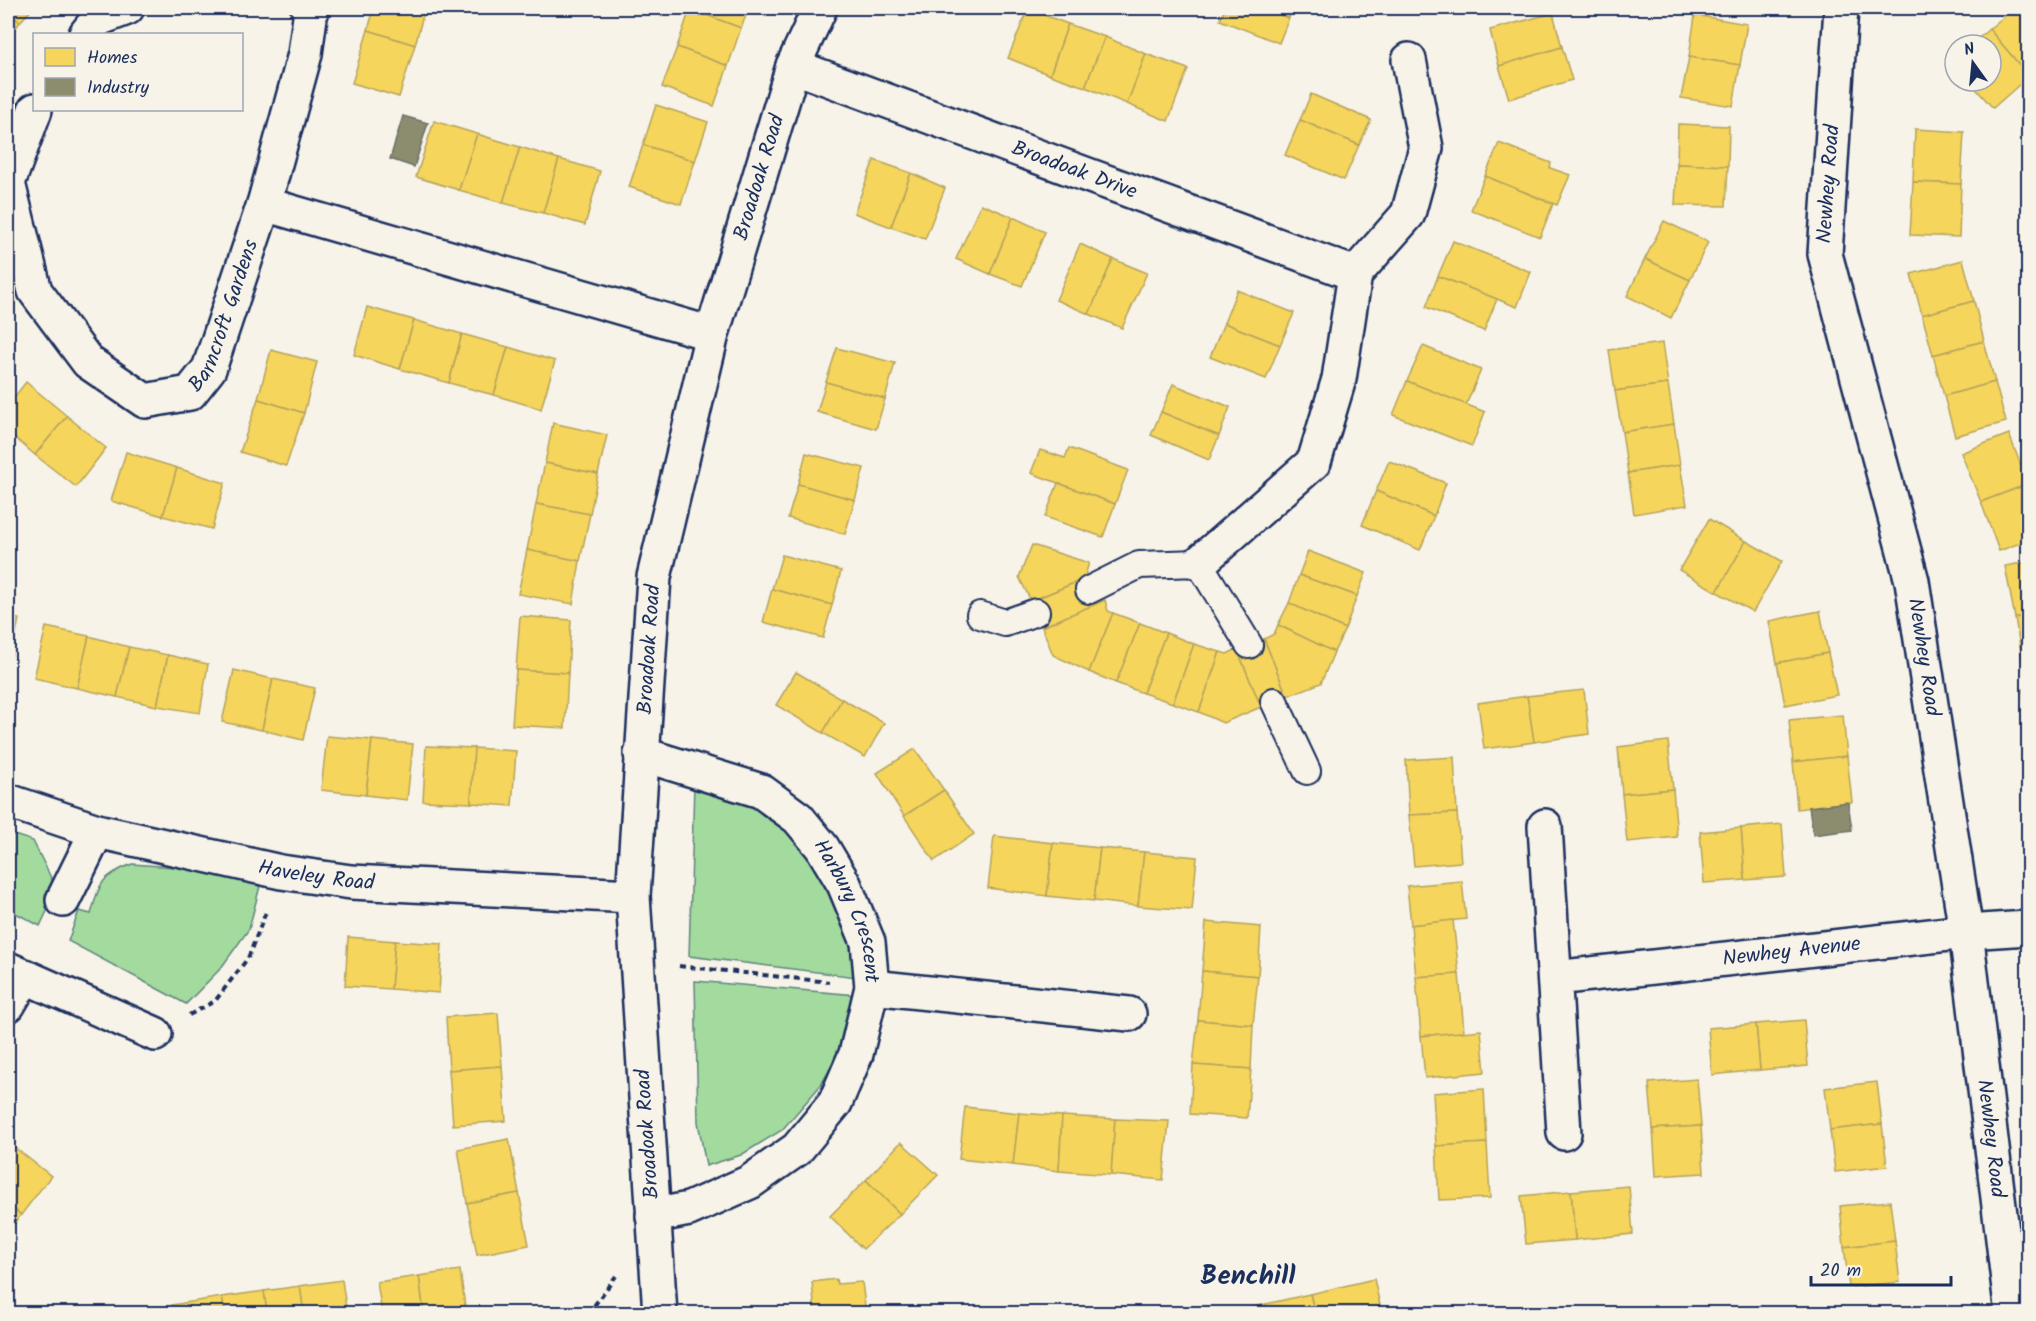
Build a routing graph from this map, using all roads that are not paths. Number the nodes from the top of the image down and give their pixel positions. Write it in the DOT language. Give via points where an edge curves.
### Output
graph roads {
  1 [pos="127,8"];
  2 [pos="308,8"];
  3 [pos="820,8"];
  4 [pos="1841,8"];
  5 [pos="87,33"];
  6 [pos="1408,60"];
  7 [pos="793,66"];
  8 [pos="35,111"];
  9 [pos="264,204"];
  10 [pos="1355,274"];
  11 [pos="712,334"];
  12 [pos="1199,563"];
  13 [pos="1089,590"];
  14 [pos="1036,612"];
  15 [pos="980,615"];
  16 [pos="1249,645"];
  17 [pos="1274,701"];
  18 [pos="641,753"];
  19 [pos="1307,771"];
  20 [pos="8,801"];
  21 [pos="1545,826"];
  22 [pos="97,831"];
  23 [pos="633,896"];
  24 [pos="63,900"];
  25 [pos="2028,928"];
  26 [pos="1966,932"];
  27 [pos="16,974"];
  28 [pos="1555,978"];
  29 [pos="872,987"];
  30 [pos="8,1005"];
  31 [pos="1130,1014"];
  32 [pos="155,1034"];
  33 [pos="1564,1133"];
  34 [pos="653,1216"];
  35 [pos="660,1314"];
  36 [pos="2012,1314"];
  1 -- 5 [label="street" via="98,19"];
  2 -- 9 [label="street, Barncroft Gardens" via="311,10 305,54"];
  3 -- 7 [label="street, Broadoak Road"];
  4 -- 26 [label="street, Newhey Road" via="1825,254 1912,581"];
  6 -- 10 [label="street" via="1426,148 1408,214"];
  7 -- 10 [label="street, Broadoak Drive"];
  7 -- 11 [label="street, Broadoak Road"];
  8 -- 9 [label="street, Barncroft Gardens" via="8,183 35,291 88,362 145,401 190,393 209,369"];
  9 -- 11 [label="street"];
  10 -- 12 [label="street" via="1339,379 1314,462"];
  11 -- 18 [label="street, Broadoak Road" via="654,577"];
  12 -- 13 [label="lane" via="1139,565"];
  12 -- 16 [label="lane"];
  14 -- 15 [label="lane" via="1005,623"];
  17 -- 19 [label="lane"];
  18 -- 23 [label="street, Broadoak Road"];
  18 -- 29 [label="street, Harbury Crescent" via="761,791 798,818 822,847 844,884 868,942"];
  20 -- 22 [label="street, Haveley Road"];
  21 -- 28 [label="street"];
  22 -- 23 [label="street, Haveley Road" via="281,872 351,882"];
  22 -- 24 [label="street"];
  23 -- 34 [label="street, Broadoak Road"];
  25 -- 26 [label="street, Newhey Avenue"];
  26 -- 28 [label="street, Newhey Avenue"];
  26 -- 36 [label="street, Newhey Road"];
  27 -- 30 [label="street"];
  27 -- 32 [label="street"];
  28 -- 33 [label="street"];
  29 -- 31 [label="street"];
  29 -- 34 [label="street, Harbury Crescent" via="856,1054 835,1102 797,1149 750,1182 689,1209"];
  34 -- 35 [label="street, Broadoak Road"];
}
